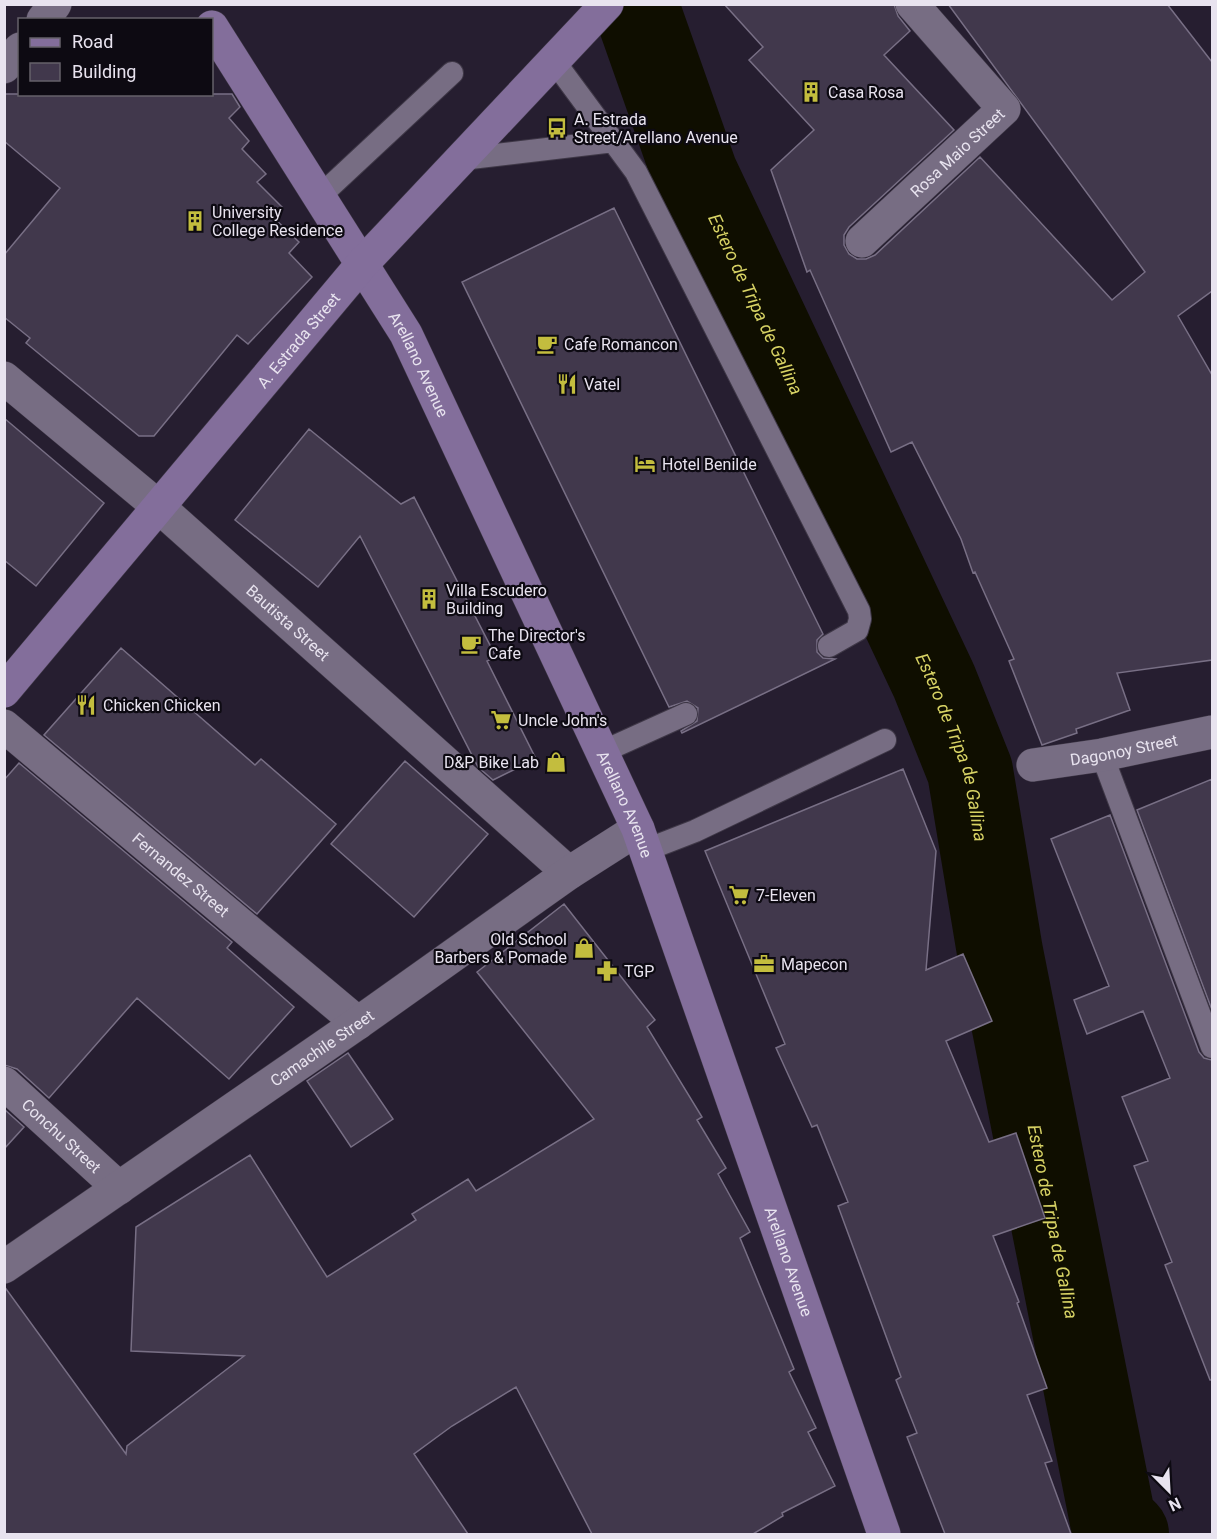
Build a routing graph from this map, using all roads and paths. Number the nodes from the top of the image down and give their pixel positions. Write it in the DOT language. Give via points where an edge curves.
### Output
graph roads {
  1 [pos="55,4"];
  2 [pos="197,4"];
  3 [pos="912,4"];
  4 [pos="601,11"];
  5 [pos="44,18"];
  6 [pos="206,18"];
  7 [pos="213,29"];
  8 [pos="18,51"];
  9 [pos="554,61"];
  10 [pos="4,68"];
  11 [pos="452,73"];
  12 [pos="614,141"];
  13 [pos="462,159"];
  14 [pos="320,196"];
  15 [pos="862,241"];
  16 [pos="363,263"];
  17 [pos="4,378"];
  18 [pos="159,508"];
  19 [pos="829,646"];
  20 [pos="4,691"];
  21 [pos="686,714"];
  22 [pos="4,726"];
  23 [pos="1212,732"];
  24 [pos="885,740"];
  25 [pos="602,752"];
  26 [pos="1102,755"];
  27 [pos="1033,765"];
  28 [pos="642,839"];
  29 [pos="568,873"];
  30 [pos="358,1023"];
  31 [pos="1212,1047"];
  32 [pos="4,1083"];
  33 [pos="119,1188"];
  34 [pos="4,1267"];
  35 [pos="884,1534"];
  1 -- 5 [label="street"];
  2 -- 6 [label="street"];
  3 -- 15 [label="street, Rosa Maio Street" via="1004,109"];
  4 -- 9 [label="street, A. Estrada Street"];
  7 -- 14 [label="street, Arellano Avenue"];
  8 -- 10 [label="street"];
  9 -- 12 [label="lane"];
  9 -- 13 [label="street, A. Estrada Street"];
  11 -- 14 [label="lane"];
  12 -- 13 [label="lane"];
  12 -- 19 [label="lane" via="641,182 859,611 857,630"];
  13 -- 16 [label="street, A. Estrada Street"];
  14 -- 16 [label="street, Arellano Avenue"];
  16 -- 18 [label="street, A. Estrada Street"];
  16 -- 25 [label="street, Arellano Avenue" via="406,334"];
  17 -- 18 [label="street, Bautista Street"];
  18 -- 20 [label="street, A. Estrada Street"];
  18 -- 29 [label="street, Bautista Street"];
  21 -- 25 [label="lane"];
  22 -- 30 [label="street, Fernandez Street"];
  23 -- 26 [label="street, Dagonoy Street"];
  24 -- 28 [label="lane" via="695,831"];
  25 -- 28 [label="street, Arellano Avenue"];
  26 -- 27 [label="street, Dagonoy Street"];
  26 -- 31 [label="lane"];
  28 -- 29 [label="street, Camachile Street"];
  28 -- 35 [label="street, Arellano Avenue"];
  29 -- 30 [label="street, Camachile Street"];
  30 -- 33 [label="street, Camachile Street"];
  32 -- 33 [label="street, Conchu Street"];
  33 -- 34 [label="street, Camachile Street"];
}
